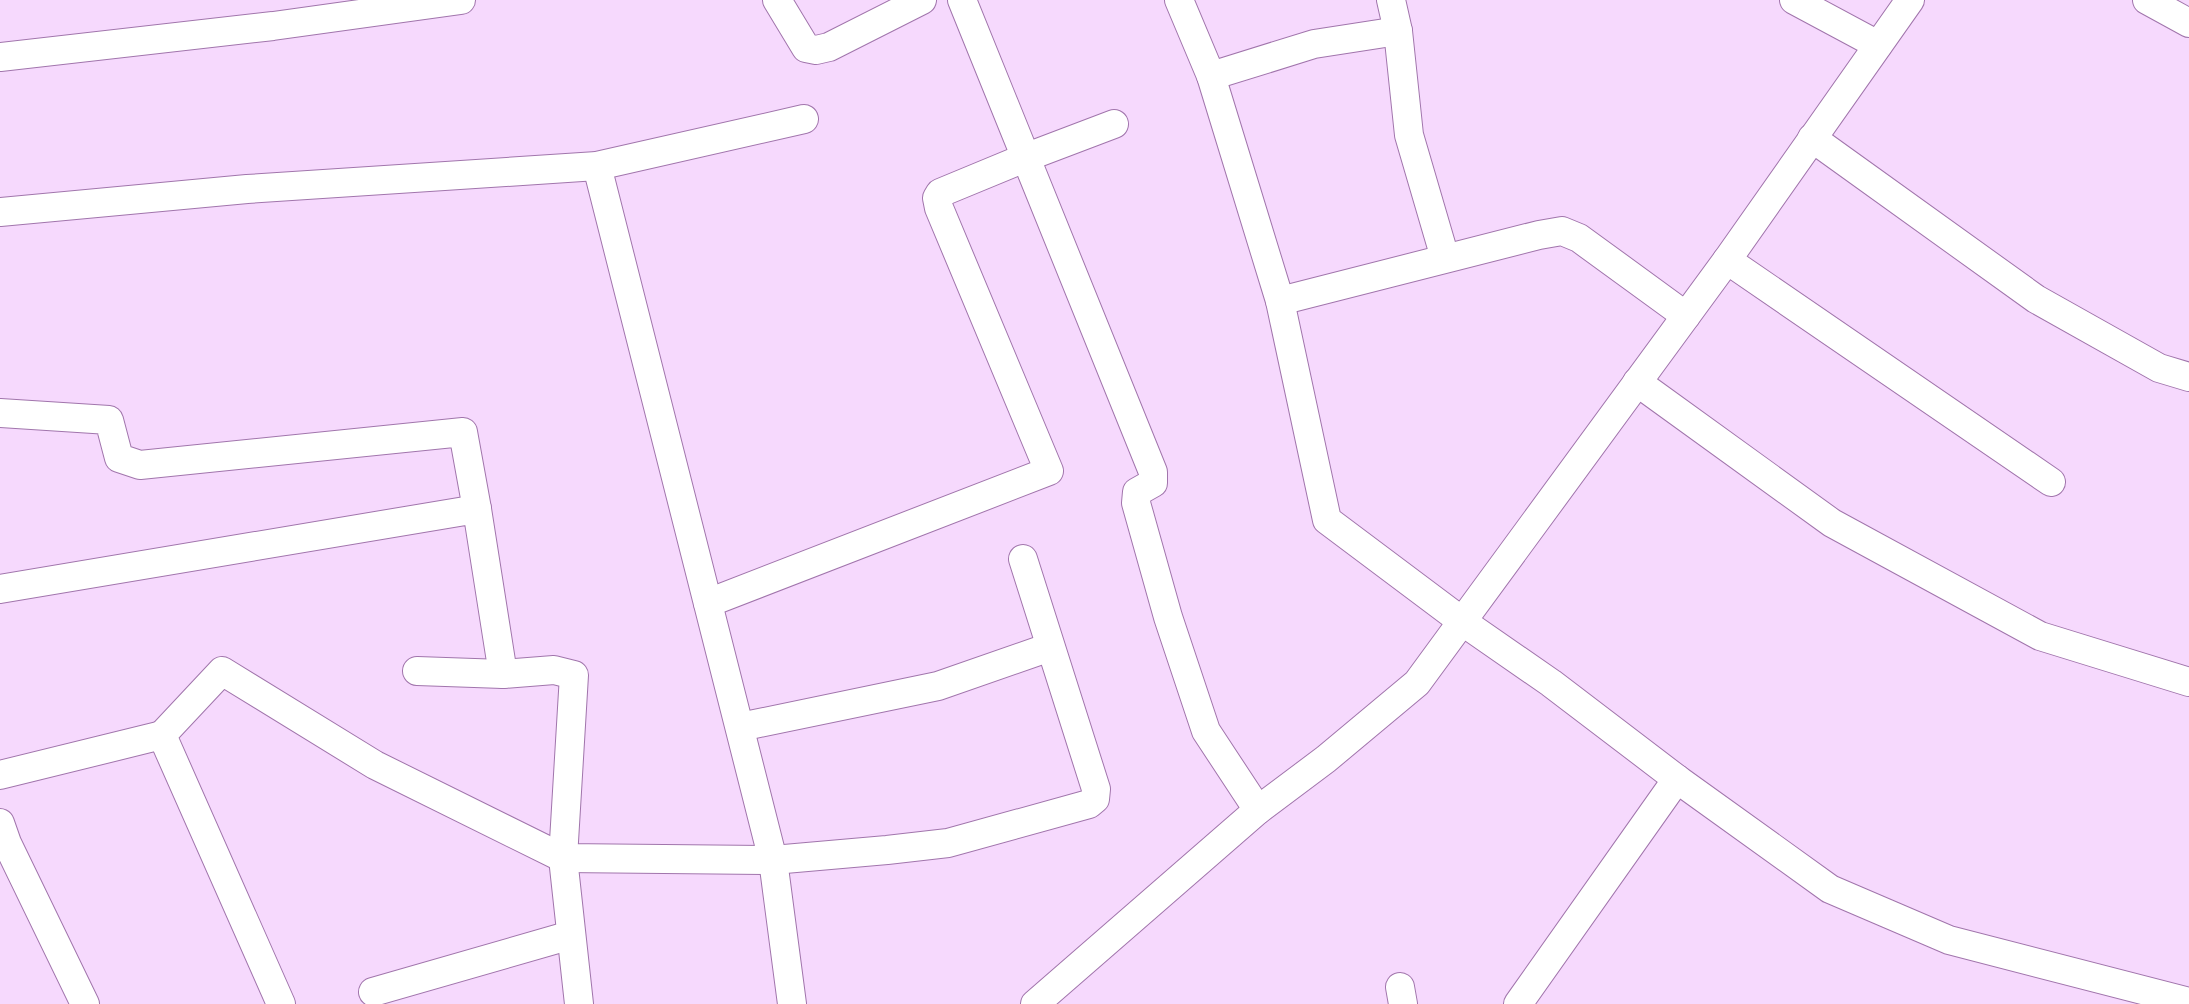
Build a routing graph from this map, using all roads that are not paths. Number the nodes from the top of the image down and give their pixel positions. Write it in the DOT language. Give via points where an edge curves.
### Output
graph roads {
  1 [pos="460,0"];
  2 [pos="778,0"];
  3 [pos="922,0"];
  4 [pos="962,0"];
  5 [pos="1179,0"];
  6 [pos="1391,0"];
  7 [pos="1794,0"];
  8 [pos="1910,0"];
  9 [pos="2147,0"];
  10 [pos="2189,24"];
  11 [pos="1398,31"];
  12 [pos="1878,45"];
  13 [pos="0,57"];
  14 [pos="1211,76"];
  15 [pos="804,119"];
  16 [pos="1114,124"];
  17 [pos="1812,138"];
  18 [pos="1027,156"];
  19 [pos="597,166"];
  20 [pos="0,212"];
  21 [pos="1445,258"];
  22 [pos="1727,260"];
  23 [pos="1280,301"];
  24 [pos="1686,316"];
  25 [pos="2189,377"];
  26 [pos="1637,382"];
  27 [pos="0,413"];
  28 [pos="2051,482"];
  29 [pos="477,509"];
  30 [pos="1023,559"];
  31 [pos="0,589"];
  32 [pos="708,603"];
  33 [pos="1463,622"];
  34 [pos="1050,648"];
  35 [pos="418,672"];
  36 [pos="503,674"];
  37 [pos="2189,682"];
  38 [pos="740,727"];
  39 [pos="162,736"];
  40 [pos="0,776"];
  41 [pos="1677,779"];
  42 [pos="1258,810"];
  43 [pos="2,838"];
  44 [pos="563,858"];
  45 [pos="773,860"];
  46 [pos="571,935"];
  47 [pos="373,992"];
  48 [pos="2189,1002"];
  49 [pos="85,1004"];
  50 [pos="281,1004"];
  51 [pos="579,1004"];
  52 [pos="792,1004"];
  53 [pos="1035,1004"];
  54 [pos="1518,1004"];
  1 -- 13 [label="street" via="273,26"];
  2 -- 3 [label="street" via="806,48 816,50 829,47"];
  4 -- 18 [label="street"];
  5 -- 14 [label="street"];
  6 -- 11 [label="street"];
  7 -- 12 [label="street"];
  8 -- 12 [label="street"];
  9 -- 10 [label="street"];
  11 -- 14 [label="street" via="1314,44"];
  11 -- 21 [label="street" via="1409,136"];
  12 -- 17 [label="street"];
  14 -- 23 [label="street"];
  15 -- 19 [label="street"];
  16 -- 18 [label="street"];
  17 -- 22 [label="street"];
  17 -- 25 [label="street" via="2036,299 2159,368"];
  18 -- 32 [label="street" via="940,193 937,198 1049,471"];
  18 -- 42 [label="street" via="1154,472 1153,483 1137,492 1136,503 1168,617 1206,731"];
  19 -- 20 [label="street" via="247,189"];
  19 -- 32 [label="street"];
  21 -- 23 [label="street"];
  21 -- 24 [label="street" via="1562,232 1579,238"];
  22 -- 24 [label="street"];
  22 -- 28 [label="street"];
  23 -- 33 [label="street" via="1327,520"];
  24 -- 26 [label="street"];
  26 -- 33 [label="street"];
  26 -- 37 [label="street" via="1832,523 2040,636"];
  27 -- 29 [label="street" via="109,420 119,458 140,464 463,432"];
  29 -- 31 [label="street"];
  29 -- 36 [label="street"];
  30 -- 34 [label="street"];
  32 -- 38 [label="street"];
  33 -- 41 [label="street" via="1552,684"];
  33 -- 42 [label="street" via="1417,682 1326,759"];
  34 -- 38 [label="street" via="938,686"];
  34 -- 45 [label="street" via="1096,789 1095,799 1089,804 948,844"];
  35 -- 36 [label="street"];
  36 -- 44 [label="street" via="554,670 574,675"];
  38 -- 45 [label="street"];
  39 -- 40 [label="street"];
  39 -- 44 [label="street" via="222,671 375,765"];
  39 -- 50 [label="street"];
  41 -- 48 [label="street" via="1839,893 1949,940"];
  41 -- 54 [label="street"];
  42 -- 53 [label="street"];
  43 -- 49 [label="street"];
  44 -- 45 [label="street"];
  44 -- 46 [label="street"];
  45 -- 52 [label="street"];
  46 -- 47 [label="street"];
  46 -- 51 [label="street"];
}
